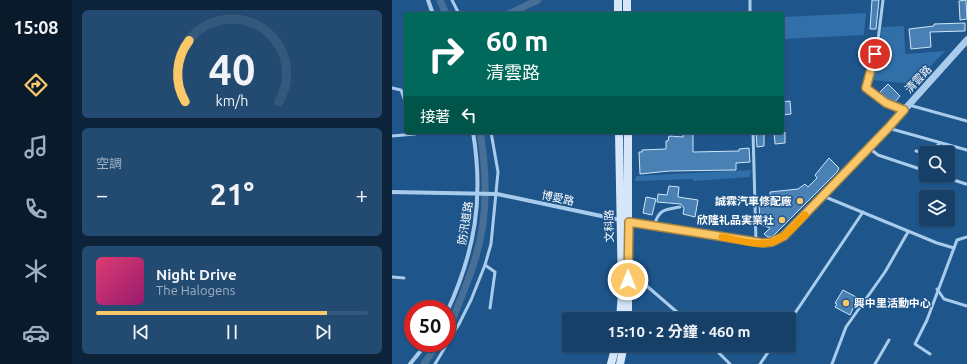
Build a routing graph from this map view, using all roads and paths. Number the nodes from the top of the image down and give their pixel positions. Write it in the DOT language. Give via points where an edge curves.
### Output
graph roads {
  1 [pos="428,0"];
  2 [pos="452,0"];
  3 [pos="618,0"];
  4 [pos="627,0"];
  5 [pos="750,0"];
  6 [pos="883,0"];
  7 [pos="432,12"];
  8 [pos="458,12"];
  9 [pos="618,12"];
  10 [pos="628,12"];
  11 [pos="750,12"];
  12 [pos="967,40"];
  13 [pos="392,88"];
  14 [pos="404,98"];
  15 [pos="906,107"];
  16 [pos="967,121"];
  17 [pos="888,128"];
  18 [pos="415,134"];
  19 [pos="472,134"];
  20 [pos="491,134"];
  21 [pos="619,134"];
  22 [pos="628,134"];
  23 [pos="753,134"];
  24 [pos="392,136"];
  25 [pos="940,143"];
  26 [pos="937,146"];
  27 [pos="869,148"];
  28 [pos="967,150"];
  29 [pos="916,151"];
  30 [pos="919,152"];
  31 [pos="919,169"];
  32 [pos="955,180"];
  33 [pos="966,184"];
  34 [pos="392,192"];
  35 [pos="480,193"];
  36 [pos="494,194"];
  37 [pos="823,196"];
  38 [pos="680,207"];
  39 [pos="863,212"];
  40 [pos="620,220"];
  41 [pos="629,222"];
  42 [pos="654,226"];
  43 [pos="908,232"];
  44 [pos="967,237"];
  45 [pos="756,242"];
  46 [pos="954,248"];
  47 [pos="485,266"];
  48 [pos="625,270"];
  49 [pos="392,277"];
  50 [pos="404,278"];
  51 [pos="937,289"];
  52 [pos="453,300"];
  53 [pos="967,306"];
  54 [pos="490,308"];
  55 [pos="621,312"];
  56 [pos="628,312"];
  57 [pos="677,312"];
  58 [pos="796,312"];
  59 [pos="889,340"];
  60 [pos="420,352"];
  61 [pos="623,352"];
  62 [pos="718,352"];
  63 [pos="768,352"];
  64 [pos="614,354"];
  65 [pos="930,354"];
  66 [pos="622,362"];
  67 [pos="410,364"];
  68 [pos="435,364"];
  69 [pos="610,364"];
  70 [pos="730,364"];
  71 [pos="760,364"];
  72 [pos="832,364"];
  73 [pos="875,364"];
  1 -- 7 [label="street"];
  2 -- 8 [label="lane"];
  3 -- 9 [label="main road"];
  4 -- 10 [label="main road"];
  5 -- 11 [label="lane"];
  6 -- 15 [label="lane" via="878,40 866,88 886,103"];
  12 -- 15 [label="street, 清雲路"];
  13 -- 14 [label="lane" via="401,90"];
  15 -- 16 [label="lane"];
  15 -- 17 [label="street, 清雲路"];
  17 -- 25 [label="lane"];
  17 -- 27 [label="street, 清雲路"];
  18 -- 24 [label="lane"];
  19 -- 35 [label="street, 防汛道路"];
  20 -- 36 [label="lane" via="498,172"];
  21 -- 40 [label="main road, 文科路"];
  22 -- 41 [label="main road, 文科路"];
  23 -- 45 [label="lane"];
  25 -- 26 [label="lane"];
  25 -- 28 [label="lane"];
  27 -- 31 [label="lane" via="878,155"];
  27 -- 37 [label="street, 清雲路"];
  29 -- 30 [label="lane"];
  32 -- 33 [label="lane"];
  34 -- 35 [label="street"];
  35 -- 36 [label="street, 博愛路"];
  35 -- 52 [label="street, 防汛道路" via="470,250"];
  36 -- 40 [label="street, 博愛路"];
  36 -- 47 [label="lane" via="491,244"];
  37 -- 39 [label="lane"];
  37 -- 45 [label="street, 清雲路" via="778,240"];
  38 -- 42 [label="lane" via="664,210 657,216"];
  39 -- 43 [label="lane"];
  39 -- 58 [label="lane"];
  40 -- 41 [label="street, 清雲路"];
  40 -- 48 [label="main road, 文科路"];
  41 -- 42 [label="street, 清雲路"];
  41 -- 48 [label="main road, 文科路"];
  42 -- 45 [label="street, 清雲路"];
  43 -- 46 [label="lane"];
  43 -- 72 [label="lane" via="885,272 846,327"];
  44 -- 46 [label="lane" via="957,240"];
  46 -- 51 [label="lane"];
  47 -- 54 [label="lane" via="495,272"];
  47 -- 68 [label="lane" via="462,318"];
  48 -- 55 [label="main road, 文科路"];
  48 -- 56 [label="main road, 文科路"];
  48 -- 57 [label="lane" via="641,280"];
  49 -- 50 [label="lane"];
  51 -- 53 [label="lane" via="944,299"];
  51 -- 65 [label="lane" via="927,320 915,344"];
  59 -- 73 [label="lane"];
  60 -- 67 [label="street"];
  61 -- 66 [label="main road"];
  62 -- 70 [label="lane"];
  63 -- 71 [label="lane"];
  64 -- 66 [label="street"];
  64 -- 69 [label="main road"];
}
